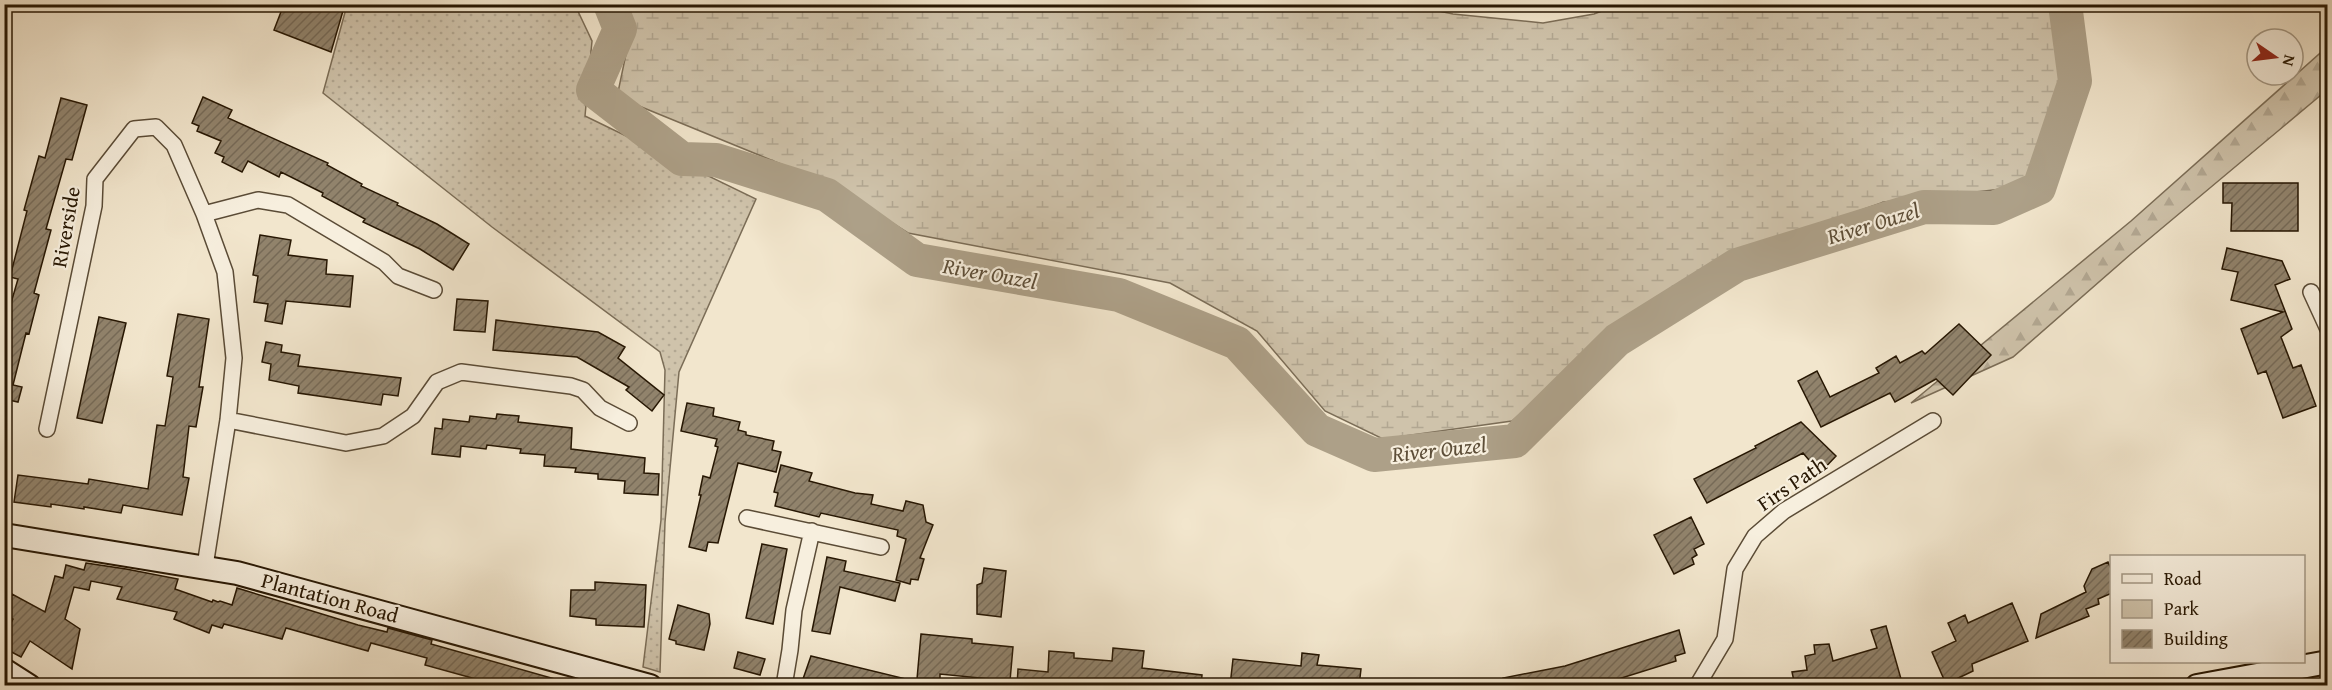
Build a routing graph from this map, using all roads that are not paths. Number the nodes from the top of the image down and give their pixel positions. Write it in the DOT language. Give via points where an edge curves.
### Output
graph roads {
  1 [pos="204,214"];
  2 [pos="434,290"];
  3 [pos="2310,292"];
  4 [pos="2328,329"];
  5 [pos="228,420"];
  6 [pos="1933,422"];
  7 [pos="629,423"];
  8 [pos="47,429"];
  9 [pos="747,518"];
  10 [pos="812,531"];
  11 [pos="4,535"];
  12 [pos="881,547"];
  13 [pos="205,566"];
  14 [pos="2328,662"];
  15 [pos="4,670"];
  16 [pos="29,686"];
  17 [pos="650,686"];
  18 [pos="784,686"];
  19 [pos="1697,686"];
  20 [pos="2197,686"];
  1 -- 2 [label="street" via="258,200 288,205 384,262 398,276"];
  1 -- 5 [label="street, Riverside" via="225,272 234,358"];
  1 -- 8 [label="street, Riverside" via="174,145 156,128 135,129 95,179 94,206"];
  3 -- 4 [label="street"];
  5 -- 7 [label="street" via="346,442 383,436 413,416 436,382 461,372 571,386 583,390 600,408"];
  5 -- 13 [label="street, Riverside"];
  6 -- 19 [label="street, Firs Path" via="1784,511 1755,537 1735,569 1725,639"];
  9 -- 10 [label="street"];
  10 -- 12 [label="street"];
  10 -- 18 [label="street" via="794,610"];
  11 -- 13 [label="street, Plantation Road"];
  13 -- 17 [label="street, Plantation Road"];
  14 -- 20 [label="street"];
  15 -- 16 [label="street"];
}
